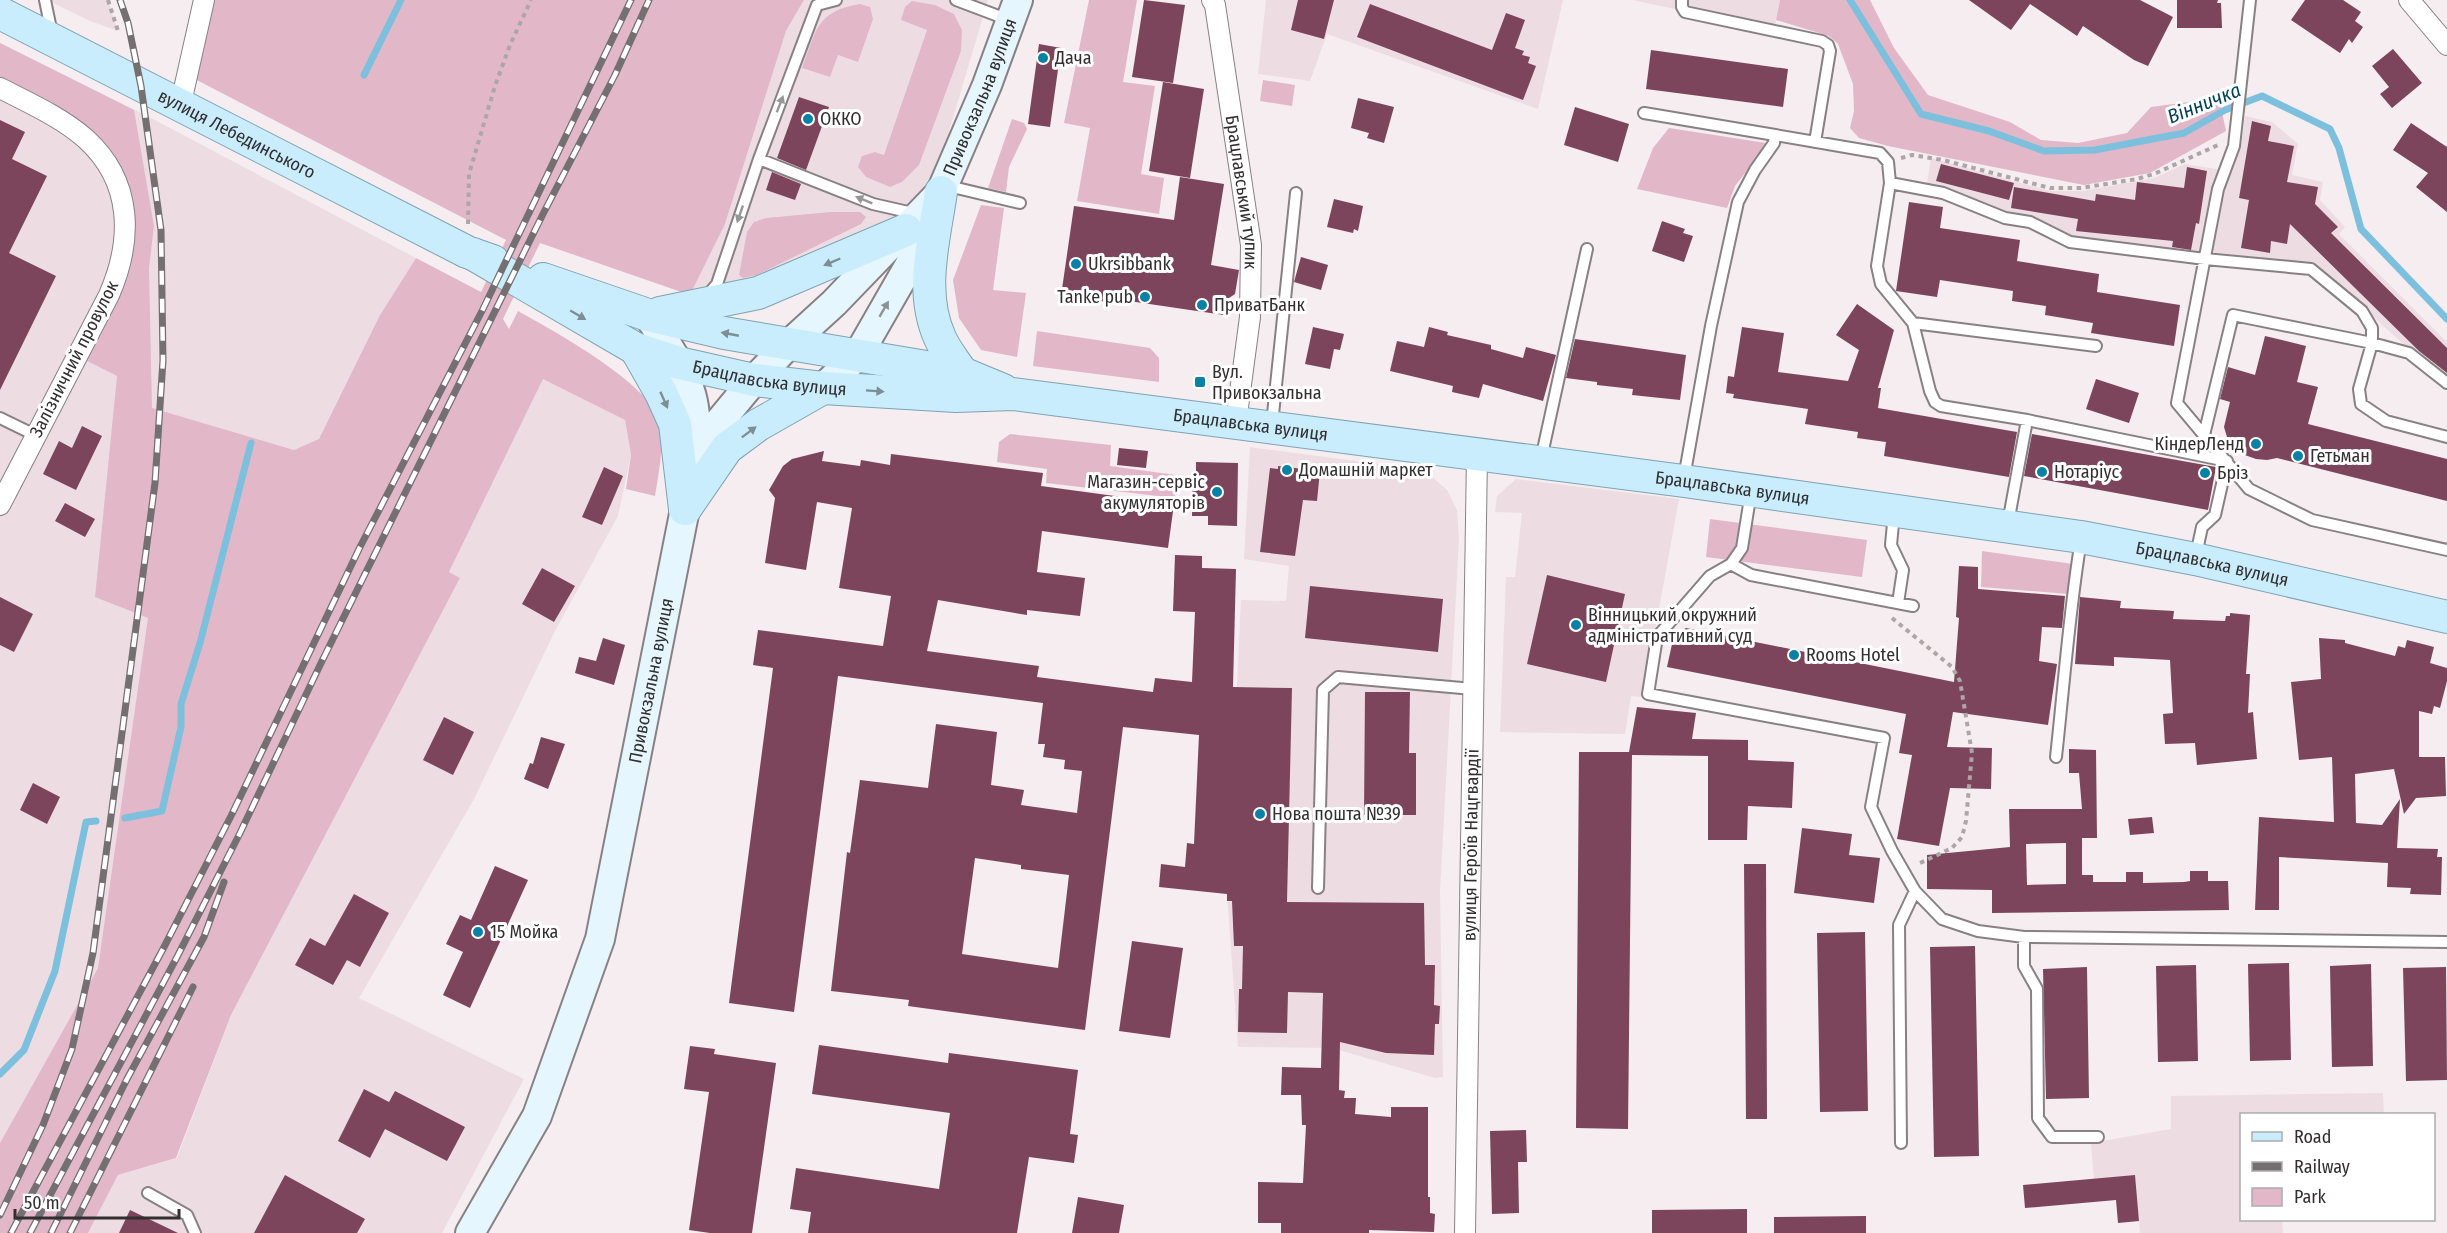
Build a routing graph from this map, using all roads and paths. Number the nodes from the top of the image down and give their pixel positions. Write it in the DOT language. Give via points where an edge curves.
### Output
graph roads {
  1 [pos="45,0"];
  2 [pos="108,0"];
  3 [pos="204,0"];
  4 [pos="531,0"];
  5 [pos="836,0"];
  6 [pos="956,0"];
  7 [pos="1212,0"];
  8 [pos="1682,0"];
  9 [pos="2250,0"];
  10 [pos="2409,0"];
  11 [pos="1014,10"];
  12 [pos="0,13"];
  13 [pos="117,31"];
  14 [pos="53,40"];
  15 [pos="2447,45"];
  16 [pos="0,88"];
  17 [pos="180,107"];
  18 [pos="1644,113"];
  19 [pos="1775,135"];
  20 [pos="2236,137"];
  21 [pos="1815,142"];
  22 [pos="759,159"];
  23 [pos="1890,183"];
  24 [pos="1296,193"];
  25 [pos="1020,203"];
  26 [pos="928,206"];
  27 [pos="1587,249"];
  28 [pos="470,253"];
  29 [pos="2205,259"];
  30 [pos="699,305"];
  31 [pos="648,315"];
  32 [pos="1913,323"];
  33 [pos="2372,343"];
  34 [pos="788,345"];
  35 [pos="2096,346"];
  36 [pos="636,349"];
  37 [pos="858,355"];
  38 [pos="679,363"];
  39 [pos="962,374"];
  40 [pos="754,380"];
  41 [pos="2447,383"];
  42 [pos="824,388"];
  43 [pos="1013,394"];
  44 [pos="0,417"];
  45 [pos="2027,420"];
  46 [pos="1236,423"];
  47 [pos="1272,427"];
  48 [pos="35,435"];
  49 [pos="2204,435"];
  50 [pos="2447,437"];
  51 [pos="1477,455"];
  52 [pos="2227,462"];
  53 [pos="1540,463"];
  54 [pos="1684,482"];
  55 [pos="1751,491"];
  56 [pos="0,505"];
  57 [pos="685,509"];
  58 [pos="1894,511"];
  59 [pos="2007,527"];
  60 [pos="2081,537"];
  61 [pos="2447,550"];
  62 [pos="2195,559"];
  63 [pos="1731,564"];
  64 [pos="1865,597"];
  65 [pos="1898,603"];
  66 [pos="1913,606"];
  67 [pos="2447,617"];
  68 [pos="1473,689"];
  69 [pos="2056,757"];
  70 [pos="1904,871"];
  71 [pos="1318,888"];
  72 [pos="1915,891"];
  73 [pos="2024,937"];
  74 [pos="2447,942"];
  75 [pos="2098,1137"];
  76 [pos="1901,1143"];
  77 [pos="148,1192"];
  78 [pos="195,1233"];
  79 [pos="470,1233"];
  80 [pos="1465,1233"];
  1 -- 14 [label="lane"];
  2 -- 13 [label="path"];
  3 -- 17 [label="street"];
  4 -- 28 [label="path" via="495,86 469,174"];
  22 -- 5 [label="lane, one-way" via="817,5"];
  6 -- 11 [label="lane"];
  7 -- 46 [label="street, Брацлавський тупик" via="1251,245 1250,317"];
  8 -- 21 [label="lane" via="1685,12 1828,45"];
  9 -- 20 [label="lane"];
  10 -- 15 [label="street"];
  11 -- 26 [label="main road, Привокзальна вулиця" via="987,85"];
  12 -- 14 [label="main road, вулиця Лебединського"];
  14 -- 17 [label="main road, вулиця Лебединського"];
  16 -- 48 [label="street, Залізничний провулок" via="47,112 87,140 110,168 123,196 121,266"];
  17 -- 28 [label="main road, вулиця Лебединського"];
  18 -- 19 [label="lane"];
  19 -- 21 [label="lane"];
  19 -- 54 [label="lane" via="1738,202 1711,326"];
  20 -- 23 [label="path" via="2154,174 2080,188 2050,188 1912,155 1901,159 1898,173"];
  20 -- 29 [label="lane" via="2218,189"];
  21 -- 23 [label="lane" via="1880,153 1888,162"];
  26 -- 22 [label="lane, one-way" via="873,204"];
  22 -- 30 [label="lane, one-way" via="717,284"];
  23 -- 29 [label="lane" via="1943,193 2006,218 2030,222 2070,242"];
  23 -- 32 [label="lane" via="1877,266 1881,284"];
  24 -- 47 [label="lane"];
  25 -- 26 [label="lane"];
  26 -- 30 [label="main road, one-way" via="758,293"];
  26 -- 34 [label="main road, Привокзальна вулиця"];
  37 -- 26 [label="main road, Привокзальна вулиця, one-way" via="909,266"];
  26 -- 39 [label="main road" via="930,307 940,338"];
  27 -- 53 [label="lane"];
  28 -- 31 [label="main road, вулиця Лебединського"];
  28 -- 36 [label="main road, вулиця Лебединського, one-way"];
  29 -- 33 [label="lane" via="2311,269 2362,311 2372,328"];
  29 -- 49 [label="lane" via="2177,403"];
  30 -- 31 [label="main road"];
  34 -- 31 [label="main road, Брацлавська вулиця, one-way"];
  31 -- 38 [label="main road"];
  32 -- 35 [label="lane"];
  32 -- 45 [label="lane" via="1935,402"];
  33 -- 41 [label="lane" via="2409,353"];
  33 -- 49 [label="lane" via="2233,315"];
  33 -- 50 [label="lane" via="2359,389 2361,404 2386,421"];
  34 -- 37 [label="main road, Брацлавська вулиця"];
  34 -- 40 [label="main road, Привокзальна вулиця"];
  36 -- 38 [label="main road, Брацлавська вулиця"];
  36 -- 57 [label="main road, one-way" via="675,424"];
  37 -- 39 [label="main road, Брацлавська вулиця"];
  37 -- 42 [label="main road, Привокзальна вулиця"];
  38 -- 40 [label="main road, Брацлавська вулиця"];
  38 -- 57 [label="main road" via="692,395 696,423"];
  39 -- 43 [label="main road, Брацлавська вулиця"];
  40 -- 42 [label="main road, Брацлавська вулиця"];
  40 -- 57 [label="main road, Привокзальна вулиця" via="716,427"];
  42 -- 43 [label="main road, Брацлавська вулиця, one-way" via="956,396"];
  57 -- 42 [label="main road, one-way" via="727,448 758,425"];
  43 -- 46 [label="main road, Брацлавська вулиця"];
  44 -- 48 [label="lane"];
  45 -- 52 [label="lane"];
  45 -- 59 [label="lane"];
  46 -- 47 [label="main road, Брацлавська вулиця"];
  47 -- 51 [label="main road, Брацлавська вулиця"];
  48 -- 56 [label="street, Залізничний провулок"];
  49 -- 52 [label="lane"];
  51 -- 53 [label="main road, Брацлавська вулиця"];
  51 -- 68 [label="street, вулиця Героїв Нацгвардії"];
  52 -- 61 [label="lane" via="2249,489 2312,520"];
  52 -- 62 [label="lane" via="2216,515 2202,527"];
  53 -- 54 [label="main road, Брацлавська вулиця"];
  54 -- 55 [label="main road, Брацлавська вулиця"];
  55 -- 58 [label="main road, Брацлавська вулиця"];
  55 -- 63 [label="lane" via="1742,548"];
  57 -- 79 [label="main road, Привокзальна вулиця" via="600,939 537,1116"];
  58 -- 59 [label="main road, Брацлавська вулиця"];
  58 -- 65 [label="lane" via="1891,545 1903,570"];
  59 -- 60 [label="main road, Брацлавська вулиця"];
  60 -- 62 [label="main road, Брацлавська вулиця"];
  60 -- 69 [label="lane" via="2069,614"];
  62 -- 67 [label="main road, Брацлавська вулиця"];
  63 -- 64 [label="lane" via="1751,575"];
  63 -- 70 [label="lane" via="1710,576 1657,637 1648,694 1884,738 1871,807"];
  64 -- 65 [label="lane"];
  64 -- 70 [label="path" via="1952,667 1960,681 1972,753 1962,837 1952,848"];
  65 -- 66 [label="lane"];
  68 -- 71 [label="lane" via="1338,677 1323,690"];
  68 -- 80 [label="street, вулиця Героїв Нацгвардії"];
  70 -- 72 [label="lane"];
  72 -- 73 [label="lane" via="1942,919 1978,931"];
  72 -- 76 [label="lane" via="1899,925"];
  73 -- 74 [label="lane"];
  73 -- 75 [label="lane" via="2024,966 2037,989 2038,1118 2052,1137"];
  77 -- 78 [label="lane" via="187,1215"];
}
